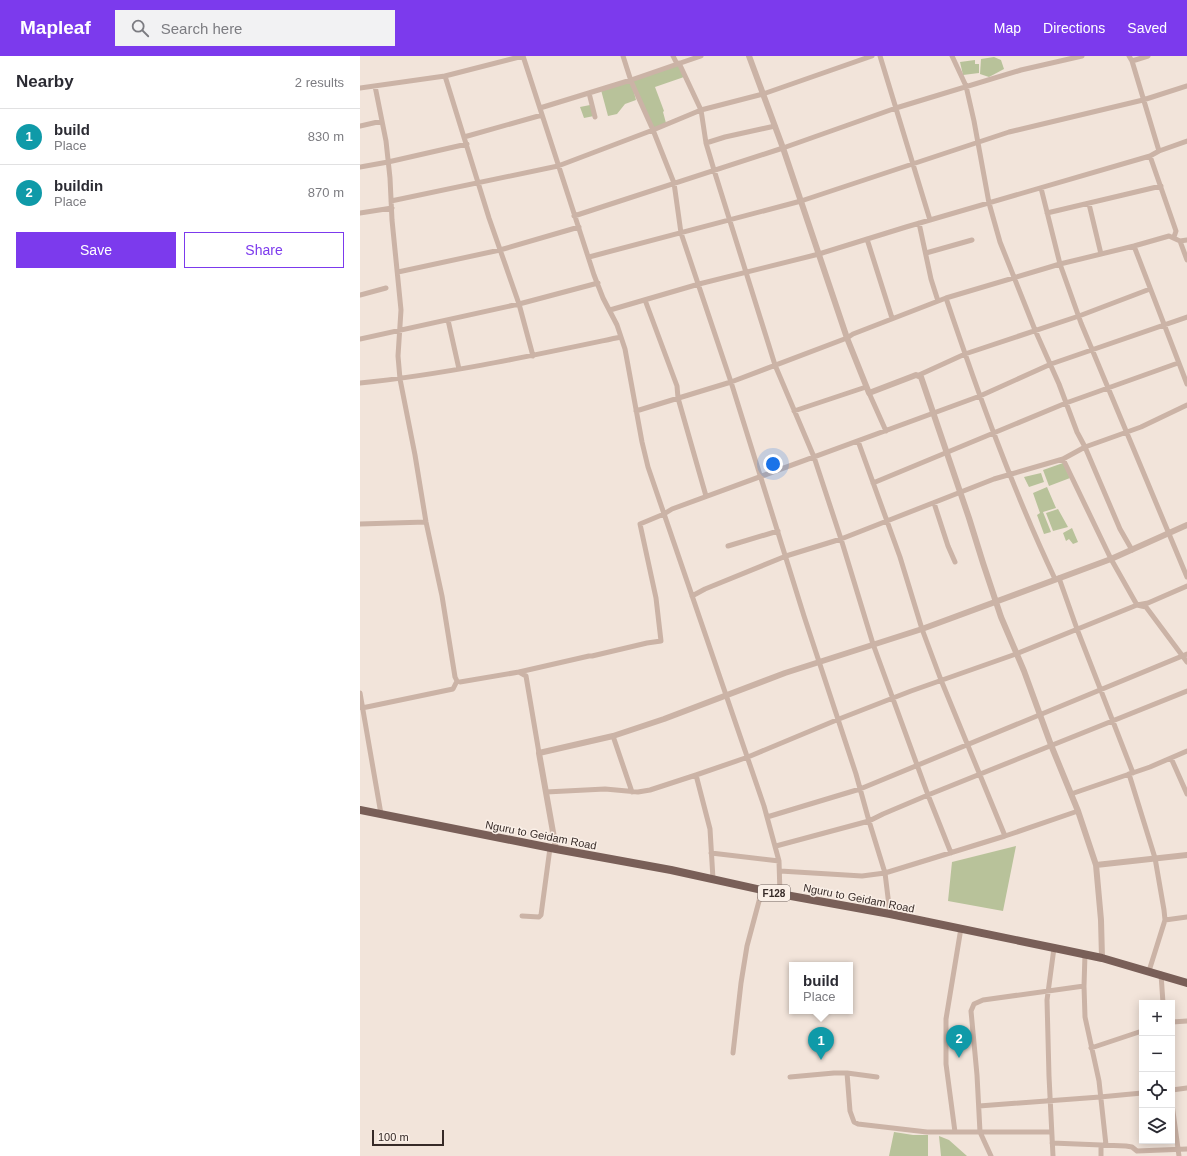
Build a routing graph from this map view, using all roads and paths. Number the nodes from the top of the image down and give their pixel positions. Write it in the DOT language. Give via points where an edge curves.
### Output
graph roads {
  1 [pos="523,56"];
  2 [pos="623,56"];
  3 [pos="673,56"];
  4 [pos="701,56"];
  5 [pos="749,56"];
  6 [pos="872,56"];
  7 [pos="880,56"];
  8 [pos="952,56"];
  9 [pos="1082,56"];
  10 [pos="1148,56"];
  11 [pos="1131,58"];
  12 [pos="678,64"];
  13 [pos="446,76"];
  14 [pos="631,80"];
  15 [pos="375,86"];
  16 [pos="966,86"];
  17 [pos="1187,86"];
  18 [pos="360,88"];
  19 [pos="589,93"];
  20 [pos="763,94"];
  21 [pos="1143,100"];
  22 [pos="540,108"];
  23 [pos="896,108"];
  24 [pos="701,110"];
  25 [pos="542,115"];
  26 [pos="595,117"];
  27 [pos="382,121"];
  28 [pos="360,126"];
  29 [pos="775,126"];
  30 [pos="654,130"];
  31 [pos="464,136"];
  32 [pos="1187,141"];
  33 [pos="978,142"];
  34 [pos="706,143"];
  35 [pos="466,144"];
  36 [pos="783,148"];
  37 [pos="1159,151"];
  38 [pos="1150,156"];
  39 [pos="388,162"];
  40 [pos="913,164"];
  41 [pos="558,166"];
  42 [pos="360,167"];
  43 [pos="714,170"];
  44 [pos="674,183"];
  45 [pos="479,184"];
  46 [pos="1161,186"];
  47 [pos="1041,188"];
  48 [pos="391,201"];
  49 [pos="801,201"];
  50 [pos="989,203"];
  51 [pos="1089,204"];
  52 [pos="392,208"];
  53 [pos="360,213"];
  54 [pos="1047,213"];
  55 [pos="574,216"];
  56 [pos="930,220"];
  57 [pos="729,221"];
  58 [pos="919,223"];
  59 [pos="579,227"];
  60 [pos="681,233"];
  61 [pos="1174,237"];
  62 [pos="867,239"];
  63 [pos="972,240"];
  64 [pos="1187,240"];
  65 [pos="1180,241"];
  66 [pos="1134,246"];
  67 [pos="500,250"];
  68 [pos="926,253"];
  69 [pos="820,254"];
  70 [pos="1101,254"];
  71 [pos="589,257"];
  72 [pos="1187,260"];
  73 [pos="1060,264"];
  74 [pos="398,272"];
  75 [pos="746,272"];
  76 [pos="1014,278"];
  77 [pos="598,283"];
  78 [pos="699,284"];
  79 [pos="386,288"];
  80 [pos="1150,288"];
  81 [pos="360,295"];
  82 [pos="946,298"];
  83 [pos="644,300"];
  84 [pos="938,301"];
  85 [pos="519,304"];
  86 [pos="610,310"];
  87 [pos="1079,316"];
  88 [pos="1187,317"];
  89 [pos="892,318"];
  90 [pos="448,320"];
  91 [pos="1164,324"];
  92 [pos="1035,330"];
  93 [pos="400,331"];
  94 [pos="621,337"];
  95 [pos="847,338"];
  96 [pos="360,340"];
  97 [pos="1093,349"];
  98 [pos="965,354"];
  99 [pos="533,356"];
  100 [pos="1178,363"];
  101 [pos="1051,364"];
  102 [pos="775,366"];
  103 [pos="459,369"];
  104 [pos="919,375"];
  105 [pos="400,379"];
  106 [pos="731,382"];
  107 [pos="360,383"];
  108 [pos="1187,384"];
  109 [pos="1108,388"];
  110 [pos="868,390"];
  111 [pos="980,396"];
  112 [pos="678,398"];
  113 [pos="1066,404"];
  114 [pos="1187,405"];
  115 [pos="636,411"];
  116 [pos="794,411"];
  117 [pos="934,413"];
  118 [pos="886,431"];
  119 [pos="994,433"];
  120 [pos="1128,433"];
  121 [pos="858,441"];
  122 [pos="1085,447"];
  123 [pos="947,452"];
  124 [pos="814,457"];
  125 [pos="1063,459"];
  126 [pos="1010,475"];
  127 [pos="761,477"];
  128 [pos="873,483"];
  129 [pos="961,492"];
  130 [pos="706,496"];
  131 [pos="934,503"];
  132 [pos="664,514"];
  133 [pos="886,521"];
  134 [pos="426,522"];
  135 [pos="360,524"];
  136 [pos="1187,524"];
  137 [pos="778,531"];
  138 [pos="1168,533"];
  139 [pos="841,539"];
  140 [pos="728,546"];
  141 [pos="1132,550"];
  142 [pos="786,556"];
  143 [pos="1111,559"];
  144 [pos="955,562"];
  145 [pos="1187,577"];
  146 [pos="1057,579"];
  147 [pos="1187,586"];
  148 [pos="692,596"];
  149 [pos="996,601"];
  150 [pos="1137,605"];
  151 [pos="922,629"];
  152 [pos="1077,629"];
  153 [pos="873,644"];
  154 [pos="1016,654"];
  155 [pos="1185,655"];
  156 [pos="819,662"];
  157 [pos="1187,662"];
  158 [pos="519,672"];
  159 [pos="941,680"];
  160 [pos="458,681"];
  161 [pos="1101,690"];
  162 [pos="1187,691"];
  163 [pos="360,693"];
  164 [pos="727,696"];
  165 [pos="892,699"];
  166 [pos="362,708"];
  167 [pos="1039,716"];
  168 [pos="839,719"];
  169 [pos="1113,721"];
  170 [pos="613,736"];
  171 [pos="968,745"];
  172 [pos="1051,746"];
  173 [pos="1187,751"];
  174 [pos="539,753"];
  175 [pos="748,757"];
  176 [pos="1171,758"];
  177 [pos="918,765"];
  178 [pos="1131,773"];
  179 [pos="696,775"];
  180 [pos="980,775"];
  181 [pos="1185,785"];
  182 [pos="860,789"];
  183 [pos="546,792"];
  184 [pos="632,792"];
  185 [pos="1071,794"];
  186 [pos="1187,794"];
  187 [pos="928,795"];
  188 [pos="360,810"];
  189 [pos="1078,811"];
  190 [pos="380,814"];
  191 [pos="767,817"];
  192 [pos="869,821"];
  193 [pos="1005,836"];
  194 [pos="776,846"];
  195 [pos="553,849"];
  196 [pos="951,853"];
  197 [pos="711,854"];
  198 [pos="1187,855"];
  199 [pos="1155,858"];
  200 [pos="779,861"];
  201 [pos="1096,865"];
  202 [pos="780,871"];
  203 [pos="885,873"];
  204 [pos="713,879"];
  205 [pos="762,890"];
  206 [pos="780,894"];
  207 [pos="890,914"];
  208 [pos="522,916"];
  209 [pos="1187,917"];
  210 [pos="1165,920"];
  211 [pos="961,928"];
  212 [pos="1054,948"];
  213 [pos="1085,954"];
  214 [pos="1102,958"];
  215 [pos="1149,971"];
  216 [pos="1161,974"];
  217 [pos="1187,983"];
  218 [pos="1084,986"];
  219 [pos="1048,991"];
  220 [pos="1163,1000"];
  221 [pos="1187,1020"];
  222 [pos="1175,1022"];
  223 [pos="1139,1032"];
  224 [pos="1091,1048"];
  225 [pos="733,1053"];
  226 [pos="847,1073"];
  227 [pos="790,1077"];
  228 [pos="877,1077"];
  229 [pos="1187,1088"];
  230 [pos="1175,1090"];
  231 [pos="1139,1093"];
  232 [pos="1100,1097"];
  233 [pos="1050,1101"];
  234 [pos="979,1106"];
  235 [pos="1172,1108"];
  236 [pos="955,1132"];
  237 [pos="980,1132"];
  238 [pos="1051,1132"];
  239 [pos="1052,1143"];
  240 [pos="1104,1145"];
  241 [pos="1187,1149"];
  242 [pos="1178,1153"];
  243 [pos="1137,1154"];
  244 [pos="991,1156"];
  245 [pos="1053,1156"];
  246 [pos="1101,1156"];
  1 -- 13 [label="street"];
  1 -- 22 [label="street"];
  2 -- 14 [label="street"];
  3 -- 12 [label="street"];
  4 -- 12 [label="street"];
  5 -- 20 [label="street"];
  6 -- 20 [label="street"];
  7 -- 23 [label="street"];
  8 -- 16 [label="street"];
  9 -- 16 [label="street"];
  10 -- 11 [label="street"];
  11 -- 21 [label="street"];
  12 -- 14 [label="street"];
  12 -- 24 [label="street"];
  13 -- 15 [label="street"];
  13 -- 31 [label="street"];
  14 -- 19 [label="street"];
  14 -- 30 [label="street"];
  15 -- 18 [label="street"];
  15 -- 27 [label="street"];
  16 -- 23 [label="street"];
  16 -- 33 [label="street"];
  17 -- 21 [label="street"];
  19 -- 22 [label="street"];
  19 -- 26 [label="street"];
  20 -- 24 [label="street"];
  20 -- 29 [label="street"];
  21 -- 33 [label="street"];
  21 -- 37 [label="street"];
  22 -- 25 [label="street"];
  23 -- 36 [label="street"];
  23 -- 40 [label="street"];
  24 -- 30 [label="street"];
  24 -- 34 [label="street"];
  25 -- 31 [label="street"];
  25 -- 41 [label="street"];
  27 -- 28 [label="street"];
  27 -- 39 [label="street"];
  29 -- 34 [label="street"];
  29 -- 36 [label="street"];
  30 -- 41 [label="street"];
  30 -- 44 [label="street"];
  31 -- 35 [label="street"];
  32 -- 37 [label="street"];
  33 -- 40 [label="street"];
  33 -- 50 [label="street"];
  34 -- 43 [label="street"];
  35 -- 39 [label="street"];
  35 -- 45 [label="street"];
  36 -- 43 [label="street"];
  36 -- 49 [label="street"];
  37 -- 38 [label="street"];
  38 -- 46 [label="street"];
  38 -- 47 [label="street"];
  39 -- 42 [label="street"];
  39 -- 48 [label="street"];
  40 -- 49 [label="street"];
  40 -- 56 [label="street"];
  41 -- 45 [label="street"];
  41 -- 55 [label="street"];
  43 -- 44 [label="street"];
  43 -- 57 [label="street"];
  44 -- 55 [label="street"];
  44 -- 60 [label="street"];
  45 -- 48 [label="street"];
  45 -- 67 [label="street"];
  46 -- 51 [label="street"];
  46 -- 61 [label="street" via="1176,231"];
  47 -- 50 [label="street"];
  47 -- 54 [label="street"];
  48 -- 52 [label="street"];
  49 -- 57 [label="street"];
  49 -- 69 [label="street"];
  50 -- 56 [label="street"];
  50 -- 76 [label="street"];
  51 -- 54 [label="street"];
  51 -- 70 [label="street"];
  52 -- 53 [label="street"];
  52 -- 74 [label="street"];
  54 -- 73 [label="street"];
  55 -- 59 [label="street"];
  56 -- 58 [label="street"];
  57 -- 60 [label="street"];
  57 -- 75 [label="street"];
  58 -- 62 [label="street"];
  58 -- 68 [label="street"];
  59 -- 67 [label="street"];
  59 -- 71 [label="street"];
  60 -- 71 [label="street"];
  60 -- 78 [label="street"];
  61 -- 65 [label="street"];
  61 -- 66 [label="street" via="1169,236"];
  62 -- 69 [label="street"];
  62 -- 89 [label="street"];
  63 -- 68 [label="street"];
  64 -- 65 [label="street"];
  65 -- 72 [label="street"];
  66 -- 70 [label="street"];
  66 -- 80 [label="street"];
  67 -- 74 [label="street"];
  67 -- 85 [label="street"];
  68 -- 84 [label="street"];
  69 -- 75 [label="street"];
  69 -- 95 [label="street"];
  70 -- 73 [label="street"];
  71 -- 77 [label="street"];
  73 -- 76 [label="street"];
  73 -- 87 [label="street"];
  74 -- 93 [label="street"];
  75 -- 78 [label="street"];
  75 -- 102 [label="street"];
  76 -- 82 [label="street"];
  76 -- 92 [label="street"];
  77 -- 85 [label="street"];
  77 -- 86 [label="street"];
  78 -- 83 [label="street"];
  78 -- 106 [label="street"];
  79 -- 81 [label="street"];
  80 -- 87 [label="street"];
  80 -- 91 [label="street"];
  82 -- 84 [label="street"];
  82 -- 98 [label="street"];
  83 -- 86 [label="street"];
  83 -- 112 [label="street" via="676,386"];
  84 -- 89 [label="street"];
  85 -- 90 [label="street"];
  85 -- 99 [label="street"];
  86 -- 94 [label="street"];
  87 -- 92 [label="street"];
  87 -- 97 [label="street"];
  88 -- 91 [label="street"];
  89 -- 95 [label="street"];
  90 -- 93 [label="street"];
  90 -- 103 [label="street"];
  91 -- 97 [label="street"];
  91 -- 100 [label="street"];
  92 -- 98 [label="street"];
  92 -- 101 [label="street"];
  93 -- 96 [label="street"];
  93 -- 105 [label="street"];
  94 -- 99 [label="street"];
  94 -- 115 [label="street"];
  95 -- 102 [label="street"];
  95 -- 110 [label="street"];
  97 -- 101 [label="street"];
  97 -- 109 [label="street"];
  98 -- 104 [label="street"];
  98 -- 111 [label="street"];
  99 -- 103 [label="street"];
  100 -- 108 [label="street"];
  100 -- 109 [label="street"];
  101 -- 111 [label="street"];
  101 -- 113 [label="street"];
  102 -- 106 [label="street"];
  102 -- 116 [label="street"];
  103 -- 105 [label="street"];
  104 -- 110 [label="street"];
  104 -- 117 [label="street"];
  105 -- 107 [label="street"];
  105 -- 134 [label="street"];
  106 -- 112 [label="street"];
  106 -- 127 [label="street"];
  109 -- 113 [label="street"];
  109 -- 120 [label="street"];
  110 -- 116 [label="street"];
  110 -- 118 [label="street"];
  111 -- 117 [label="street"];
  111 -- 119 [label="street"];
  112 -- 115 [label="street"];
  112 -- 130 [label="street"];
  113 -- 119 [label="street"];
  113 -- 122 [label="street"];
  114 -- 120 [label="street"];
  115 -- 132 [label="street" via="648,467"];
  116 -- 124 [label="street"];
  117 -- 118 [label="street"];
  117 -- 123 [label="street"];
  118 -- 121 [label="street"];
  119 -- 123 [label="street"];
  119 -- 126 [label="street"];
  120 -- 122 [label="street"];
  120 -- 138 [label="street"];
  121 -- 124 [label="street"];
  121 -- 128 [label="street"];
  122 -- 125 [label="street"];
  122 -- 141 [label="street" via="1120,529"];
  123 -- 128 [label="street"];
  123 -- 129 [label="street"];
  124 -- 127 [label="street"];
  124 -- 139 [label="street"];
  125 -- 126 [label="street"];
  125 -- 143 [label="street"];
  126 -- 129 [label="street"];
  126 -- 146 [label="street" via="1037,542"];
  127 -- 130 [label="street"];
  127 -- 137 [label="street"];
  128 -- 133 [label="street"];
  129 -- 131 [label="street"];
  129 -- 149 [label="street"];
  130 -- 132 [label="street"];
  131 -- 133 [label="street"];
  131 -- 144 [label="street"];
  132 -- 148 [label="street"];
  132 -- 158 [label="street" via="640,524 656,598 661,641"];
  133 -- 139 [label="street"];
  133 -- 151 [label="street"];
  134 -- 135 [label="street"];
  134 -- 160 [label="street" via="442,596 455,678"];
  136 -- 138 [label="street"];
  137 -- 140 [label="street"];
  137 -- 142 [label="street"];
  138 -- 141 [label="street"];
  138 -- 145 [label="street"];
  139 -- 142 [label="street"];
  139 -- 153 [label="street"];
  141 -- 143 [label="street"];
  142 -- 148 [label="street" via="705,588"];
  142 -- 156 [label="street"];
  143 -- 146 [label="street"];
  143 -- 150 [label="street"];
  146 -- 149 [label="street"];
  146 -- 152 [label="street"];
  147 -- 150 [label="street" via="1148,603"];
  148 -- 164 [label="street"];
  149 -- 151 [label="street"];
  149 -- 154 [label="street"];
  150 -- 152 [label="street"];
  150 -- 155 [label="street" via="1146,607"];
  151 -- 153 [label="street"];
  151 -- 159 [label="street"];
  152 -- 154 [label="street"];
  152 -- 161 [label="street"];
  153 -- 156 [label="street"];
  153 -- 165 [label="street"];
  154 -- 159 [label="street"];
  154 -- 167 [label="street"];
  155 -- 157 [label="street"];
  155 -- 161 [label="street"];
  156 -- 164 [label="street"];
  156 -- 168 [label="street"];
  158 -- 160 [label="street"];
  158 -- 174 [label="street" via="526,676"];
  159 -- 165 [label="street"];
  159 -- 171 [label="street"];
  160 -- 166 [label="street" via="453,688"];
  161 -- 167 [label="street"];
  161 -- 169 [label="street"];
  162 -- 169 [label="street"];
  163 -- 166 [label="street"];
  164 -- 170 [label="street"];
  164 -- 175 [label="street"];
  165 -- 168 [label="street"];
  165 -- 177 [label="street"];
  166 -- 190 [label="street"];
  167 -- 171 [label="street"];
  167 -- 172 [label="street"];
  168 -- 175 [label="street"];
  168 -- 182 [label="street"];
  169 -- 172 [label="street"];
  169 -- 178 [label="street"];
  170 -- 174 [label="street"];
  170 -- 184 [label="street"];
  171 -- 177 [label="street"];
  171 -- 180 [label="street"];
  172 -- 180 [label="street"];
  172 -- 185 [label="street"];
  173 -- 176 [label="street"];
  174 -- 183 [label="street"];
  175 -- 179 [label="street"];
  175 -- 191 [label="street"];
  176 -- 178 [label="street"];
  176 -- 181 [label="street"];
  177 -- 182 [label="street"];
  177 -- 187 [label="street"];
  178 -- 185 [label="street"];
  178 -- 199 [label="street"];
  179 -- 184 [label="street" via="650,790"];
  179 -- 197 [label="street" via="710,829"];
  180 -- 187 [label="street"];
  180 -- 193 [label="street"];
  181 -- 186 [label="street"];
  182 -- 191 [label="street"];
  182 -- 192 [label="street"];
  183 -- 184 [label="street" via="605,789"];
  183 -- 195 [label="street"];
  185 -- 189 [label="street"];
  187 -- 192 [label="street"];
  187 -- 196 [label="street"];
  188 -- 190 [label="main road, Nguru to Geidam Road / F128"];
  189 -- 193 [label="street"];
  189 -- 201 [label="street"];
  190 -- 195 [label="main road, Nguru to Geidam Road / F128"];
  191 -- 194 [label="street"];
  192 -- 194 [label="street"];
  192 -- 203 [label="street"];
  193 -- 196 [label="street"];
  194 -- 200 [label="street"];
  195 -- 204 [label="main road, Nguru to Geidam Road / F128"];
  195 -- 208 [label="street" via="541,915"];
  196 -- 203 [label="street"];
  197 -- 200 [label="street"];
  197 -- 204 [label="street"];
  198 -- 199 [label="street"];
  199 -- 201 [label="street"];
  199 -- 210 [label="street"];
  200 -- 202 [label="street"];
  201 -- 214 [label="street"];
  202 -- 203 [label="street" via="862,876"];
  202 -- 206 [label="street"];
  203 -- 207 [label="street"];
  204 -- 205 [label="main road, Nguru to Geidam Road / F128"];
  205 -- 206 [label="main road, Nguru to Geidam Road / F128"];
  205 -- 225 [label="street" via="747,946"];
  206 -- 207 [label="main road, Nguru to Geidam Road / F128"];
  207 -- 211 [label="main road, Nguru to Geidam Road / F128"];
  209 -- 210 [label="street"];
  210 -- 215 [label="street"];
  211 -- 212 [label="main road, Nguru to Geidam Road / F128"];
  211 -- 236 [label="street" via="946,1019 946,1064"];
  212 -- 213 [label="main road, Nguru to Geidam Road / F128"];
  212 -- 219 [label="street"];
  213 -- 214 [label="main road, Nguru to Geidam Road / F128"];
  213 -- 218 [label="street"];
  214 -- 215 [label="main road, Nguru to Geidam Road / F128"];
  215 -- 216 [label="main road, Nguru to Geidam Road / F128"];
  216 -- 217 [label="main road, Nguru to Geidam Road / F128"];
  216 -- 220 [label="street"];
  218 -- 219 [label="street"];
  218 -- 224 [label="street" via="1085,1017"];
  219 -- 233 [label="street"];
  219 -- 234 [label="street" via="983,1000 974,1004 971,1011"];
  221 -- 222 [label="street"];
  223 -- 224 [label="street"];
  224 -- 232 [label="street"];
  226 -- 227 [label="street"];
  226 -- 228 [label="street"];
  226 -- 236 [label="street" via="850,1111 854,1122 927,1132"];
  229 -- 230 [label="street"];
  231 -- 232 [label="street"];
  232 -- 233 [label="street"];
  232 -- 240 [label="street"];
  233 -- 234 [label="street"];
  233 -- 238 [label="street"];
  234 -- 237 [label="street"];
  235 -- 242 [label="street"];
  236 -- 237 [label="street"];
  237 -- 238 [label="street"];
  237 -- 244 [label="street"];
  238 -- 239 [label="street"];
  239 -- 240 [label="street"];
  239 -- 245 [label="street"];
  240 -- 243 [label="street" via="1132,1147"];
  240 -- 246 [label="street"];
  241 -- 242 [label="street"];
  242 -- 243 [label="street"];
}
